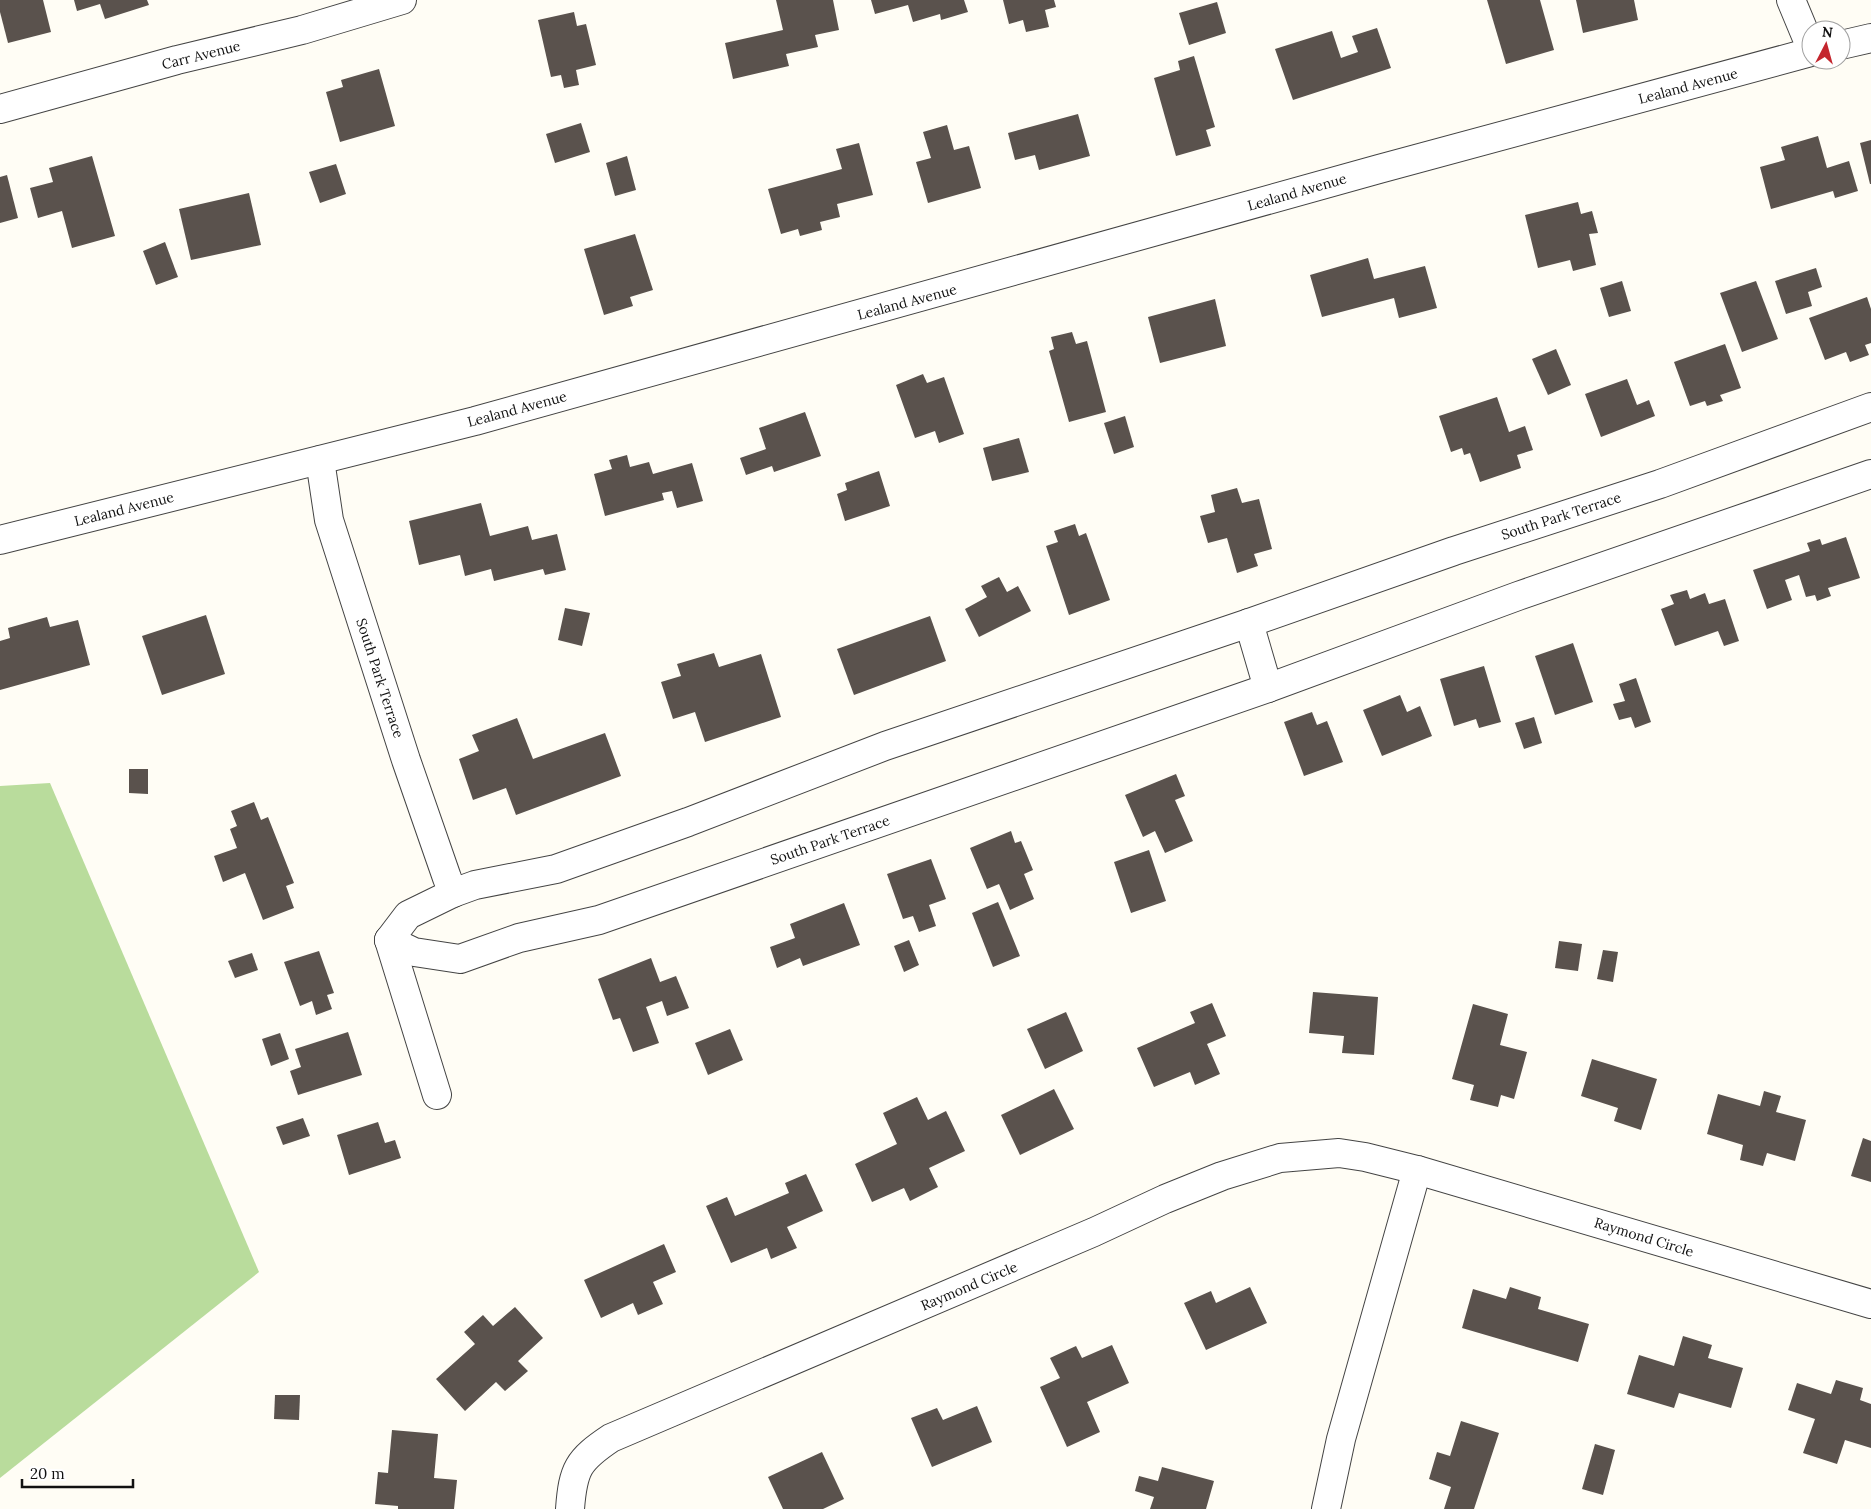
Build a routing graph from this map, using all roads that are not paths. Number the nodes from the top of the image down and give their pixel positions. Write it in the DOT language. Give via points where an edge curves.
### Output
graph roads {
  1 [pos="402,0"];
  2 [pos="1791,0"];
  3 [pos="1801,24"];
  4 [pos="1871,38"];
  5 [pos="1851,43"];
  6 [pos="1801,55"];
  7 [pos="0,109"];
  8 [pos="1871,407"];
  9 [pos="320,460"];
  10 [pos="1871,474"];
  11 [pos="0,540"];
  12 [pos="1249,623"];
  13 [pos="1268,688"];
  14 [pos="454,893"];
  15 [pos="389,940"];
  16 [pos="437,1095"];
  17 [pos="1417,1170"];
  18 [pos="1871,1304"];
  19 [pos="570,1509"];
  20 [pos="1326,1509"];
  1 -- 7 [label="street, Carr Avenue" via="302,30 176,60"];
  2 -- 3 [label="street"];
  4 -- 5 [label="street"];
  6 -- 9 [label="street, Lealand Avenue" via="1388,166 475,421"];
  8 -- 12 [label="street, South Park Terrace" via="1660,484 1454,551"];
  9 -- 11 [label="street, Lealand Avenue"];
  9 -- 14 [label="street, South Park Terrace" via="329,520 406,760"];
  10 -- 13 [label="street, South Park Terrace"];
  12 -- 13 [label="street"];
  12 -- 14 [label="street, South Park Terrace" via="885,746 556,869 475,885"];
  13 -- 15 [label="street, South Park Terrace" via="599,920 519,938 460,958 414,952"];
  14 -- 15 [label="street, South Park Terrace" via="408,915"];
  15 -- 16 [label="street"];
  17 -- 18 [label="street, Raymond Circle"];
  17 -- 19 [label="street, Raymond Circle" via="1339,1153 1280,1158 1222,1176 611,1438 595,1449 576,1470"];
  17 -- 20 [label="street" via="1341,1439"];
}
